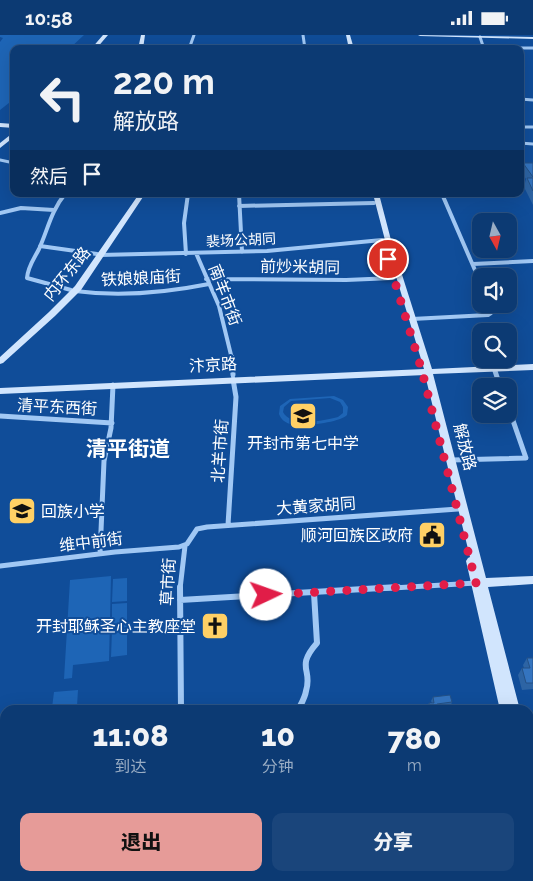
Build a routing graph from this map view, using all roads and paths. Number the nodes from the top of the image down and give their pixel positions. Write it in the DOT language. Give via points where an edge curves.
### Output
graph roads {
  1 [pos="106,35"];
  2 [pos="420,35"];
  3 [pos="434,35"];
  4 [pos="480,37"];
  5 [pos="533,37"];
  6 [pos="97,45"];
  7 [pos="483,45"];
  8 [pos="10,138"];
  9 [pos="0,146"];
  10 [pos="62,197"];
  11 [pos="138,197"];
  12 [pos="188,197"];
  13 [pos="239,197"];
  14 [pos="373,197"];
  15 [pos="377,197"];
  16 [pos="443,197"];
  17 [pos="374,203"];
  18 [pos="239,206"];
  19 [pos="54,210"];
  20 [pos="0,213"];
  21 [pos="382,240"];
  22 [pos="40,246"];
  23 [pos="242,252"];
  24 [pos="186,253"];
  25 [pos="196,253"];
  26 [pos="99,254"];
  27 [pos="533,261"];
  28 [pos="473,264"];
  29 [pos="475,268"];
  30 [pos="393,278"];
  31 [pos="207,282"];
  32 [pos="73,291"];
  33 [pos="491,313"];
  34 [pos="412,319"];
  35 [pos="0,357"];
  36 [pos="0,361"];
  37 [pos="533,363"];
  38 [pos="517,367"];
  39 [pos="533,367"];
  40 [pos="494,368"];
  41 [pos="425,369"];
  42 [pos="233,377"];
  43 [pos="497,378"];
  44 [pos="112,385"];
  45 [pos="0,387"];
  46 [pos="0,391"];
  47 [pos="0,416"];
  48 [pos="112,423"];
  49 [pos="514,423"];
  50 [pos="452,460"];
  51 [pos="458,509"];
  52 [pos="228,525"];
  53 [pos="185,546"];
  54 [pos="100,554"];
  55 [pos="0,566"];
  56 [pos="533,580"];
  57 [pos="480,583"];
  58 [pos="314,593"];
  59 [pos="180,600"];
  60 [pos="181,705"];
  61 [pos="300,705"];
  62 [pos="505,705"];
  63 [pos="513,705"];
  1 -- 6 [label="main road"];
  2 -- 4 [label="main road"];
  3 -- 5 [label="main road"];
  4 -- 5 [label="main road"];
  4 -- 7 [label="street"];
  8 -- 9 [label="main road"];
  10 -- 19 [label="street"];
  11 -- 26 [label="main road, 内环东路"];
  12 -- 24 [label="street" via="184,223"];
  13 -- 18 [label="street"];
  14 -- 17 [label="main road, 解放路"];
  15 -- 34 [label="main road, 解放路"];
  16 -- 28 [label="street"];
  17 -- 18 [label="street"];
  17 -- 21 [label="main road, 解放路"];
  18 -- 23 [label="street"];
  19 -- 20 [label="street" via="21,208"];
  19 -- 22 [label="street"];
  21 -- 23 [label="street, 裴场公胡同"];
  21 -- 30 [label="main road, 解放路"];
  22 -- 26 [label="street, 裴场公胡同"];
  22 -- 32 [label="street, 铁娘娘庙街" via="28,267 27,278"];
  23 -- 25 [label="street, 裴场公胡同"];
  24 -- 25 [label="street, 裴场公胡同"];
  24 -- 26 [label="street, 裴场公胡同"];
  25 -- 31 [label="street, 南羊市街"];
  26 -- 32 [label="main road, 内环东路"];
  27 -- 28 [label="street"];
  28 -- 29 [label="street"];
  30 -- 31 [label="street, 前炒米胡同"];
  30 -- 41 [label="main road, 解放路"];
  31 -- 32 [label="street, 铁娘娘庙街" via="173,290 118,294"];
  31 -- 42 [label="street, 南羊市街" via="219,306 228,337"];
  32 -- 35 [label="main road, 内环东路"];
  32 -- 36 [label="main road, 内环东路"];
  33 -- 34 [label="street"];
  34 -- 41 [label="main road, 解放路"];
  37 -- 41 [label="main road"];
  38 -- 39 [label="main road"];
  40 -- 41 [label="main road"];
  40 -- 43 [label="street"];
  41 -- 42 [label="main road, 汴京路"];
  41 -- 50 [label="main road, 解放路"];
  41 -- 51 [label="main road, 解放路"];
  42 -- 44 [label="main road, 汴京路"];
  42 -- 45 [label="main road, 汴京路"];
  42 -- 52 [label="street, 北羊市街" via="236,397"];
  44 -- 46 [label="main road, 汴京路"];
  44 -- 48 [label="street"];
  47 -- 48 [label="street, 清平东西街"];
  48 -- 54 [label="street" via="104,461"];
  49 -- 50 [label="street" via="526,457"];
  50 -- 57 [label="main road, 解放路"];
  51 -- 52 [label="street, 大黄家胡同"];
  51 -- 57 [label="main road, 解放路"];
  52 -- 53 [label="street, 大黄家胡同" via="197,529"];
  53 -- 54 [label="street, 维中前街"];
  53 -- 59 [label="street, 草市街"];
  54 -- 55 [label="street, 维中前街"];
  56 -- 57 [label="main road"];
  57 -- 58 [label="street"];
  57 -- 62 [label="main road, 解放路"];
  57 -- 63 [label="main road, 解放路"];
  58 -- 59 [label="street"];
  58 -- 61 [label="street" via="317,643 305,660 306,690"];
  59 -- 60 [label="street, 草市街"];
}
